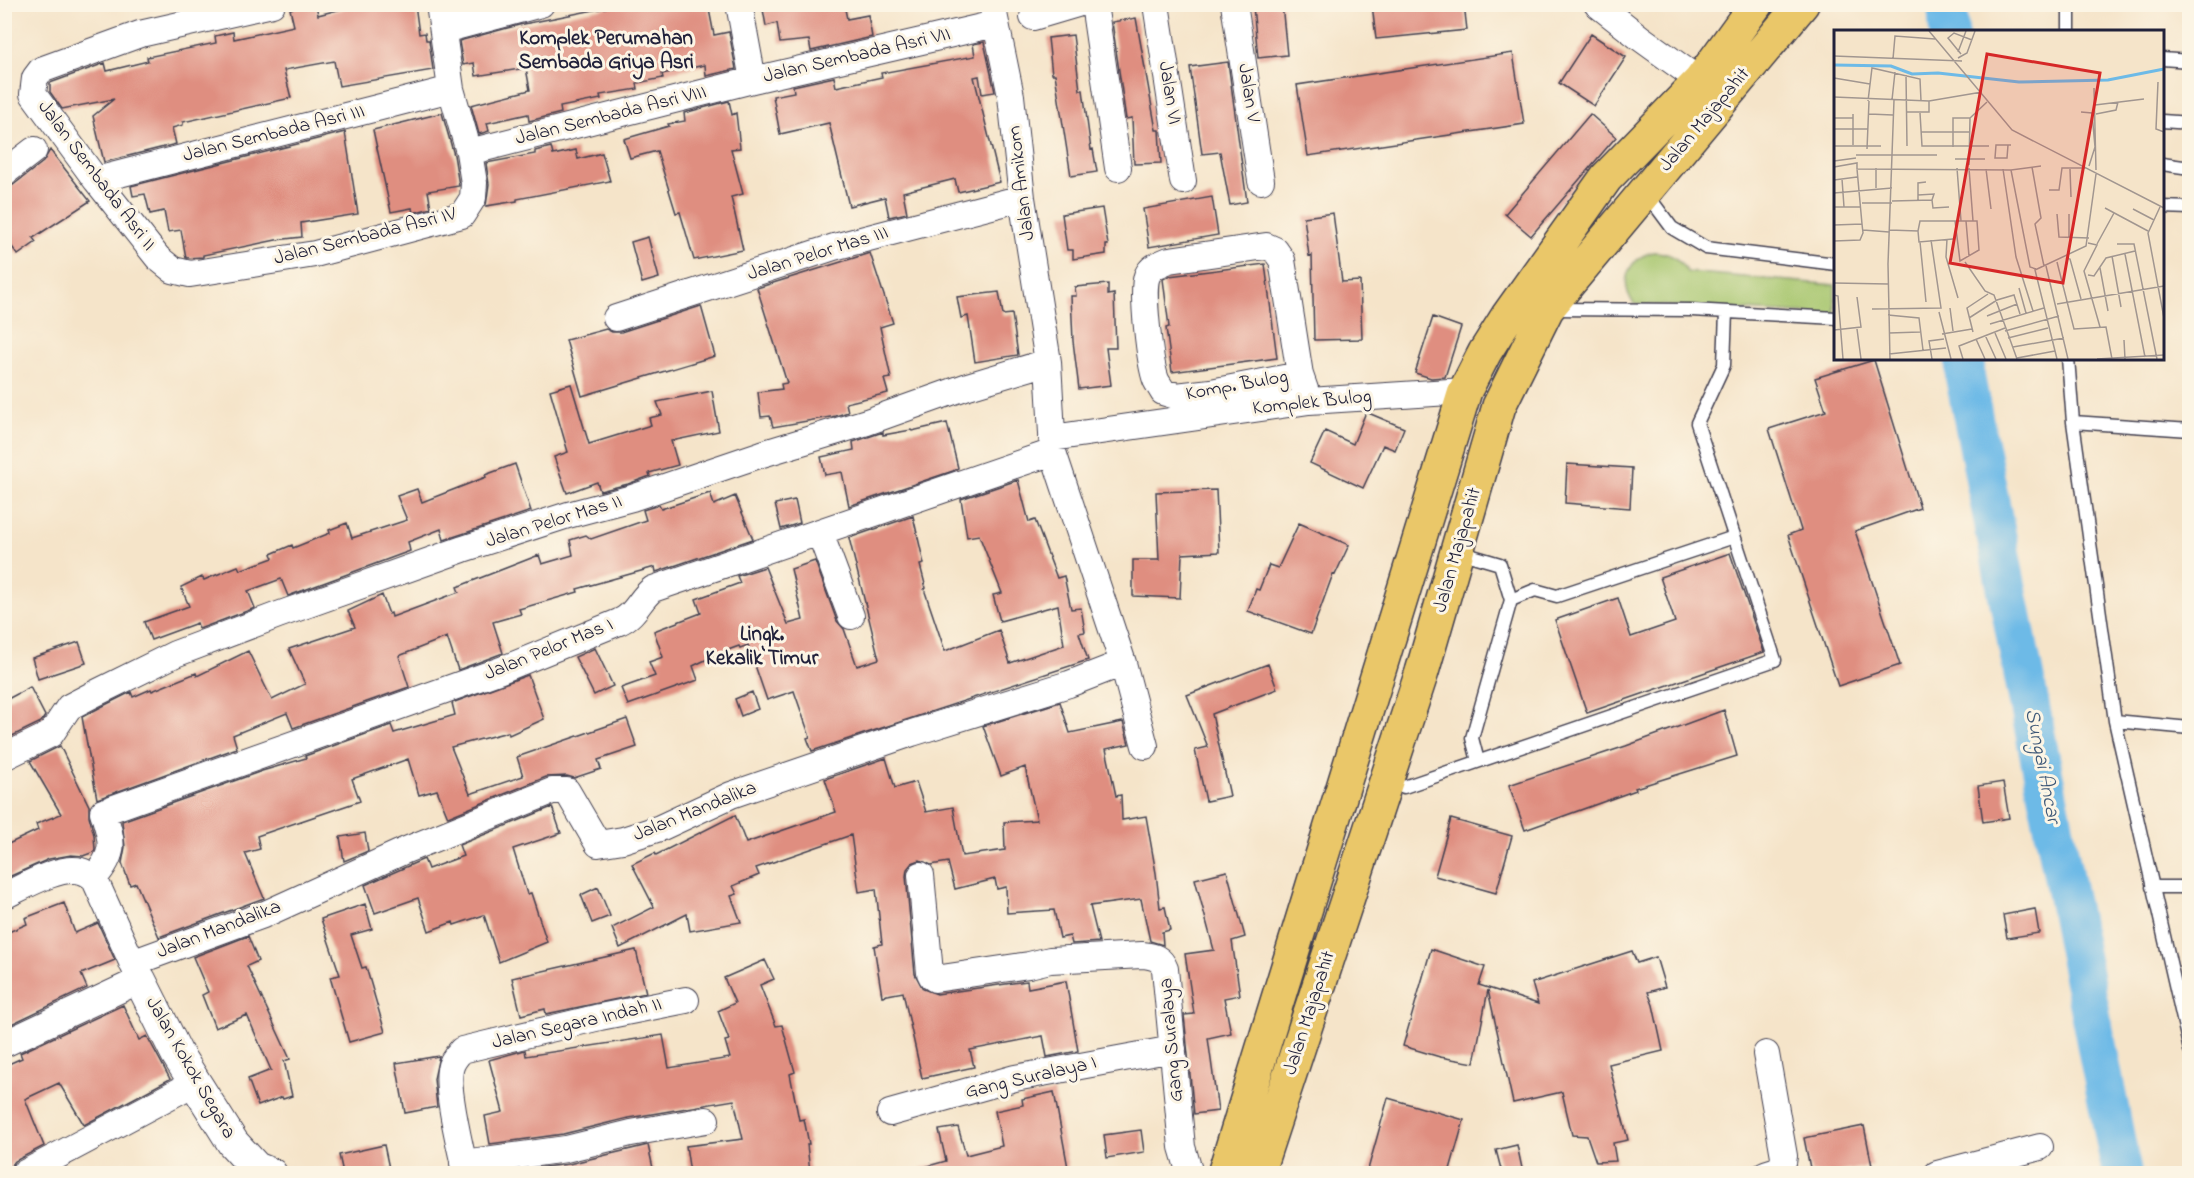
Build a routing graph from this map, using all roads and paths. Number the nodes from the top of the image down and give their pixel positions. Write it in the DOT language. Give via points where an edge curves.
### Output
graph roads {
  1 [pos="272,4"];
  2 [pos="439,4"];
  3 [pos="540,4"];
  4 [pos="739,4"];
  5 [pos="1077,4"];
  6 [pos="1094,4"];
  7 [pos="1156,4"];
  8 [pos="1234,4"];
  9 [pos="1597,4"];
  10 [pos="1756,4"];
  11 [pos="2069,4"];
  12 [pos="1793,7"];
  13 [pos="994,14"];
  14 [pos="1033,17"];
  15 [pos="444,30"];
  16 [pos="2069,30"];
  17 [pos="2164,59"];
  18 [pos="2190,61"];
  19 [pos="753,80"];
  20 [pos="1700,81"];
  21 [pos="451,89"];
  22 [pos="2164,121"];
  23 [pos="2190,123"];
  24 [pos="34,150"];
  25 [pos="469,152"];
  26 [pos="2164,164"];
  27 [pos="1118,168"];
  28 [pos="2190,168"];
  29 [pos="4,173"];
  30 [pos="96,180"];
  31 [pos="1183,181"];
  32 [pos="1261,181"];
  33 [pos="1645,192"];
  34 [pos="1022,198"];
  35 [pos="2164,207"];
  36 [pos="2190,208"];
  37 [pos="1834,264"];
  38 [pos="190,274"];
  39 [pos="1547,309"];
  40 [pos="1726,312"];
  41 [pos="616,318"];
  42 [pos="1834,318"];
  43 [pos="2068,360"];
  44 [pos="1048,362"];
  45 [pos="1300,375"];
  46 [pos="1465,391"];
  47 [pos="1309,400"];
  48 [pos="2073,422"];
  49 [pos="2190,430"];
  50 [pos="1053,445"];
  51 [pos="820,532"];
  52 [pos="1422,533"];
  53 [pos="1734,537"];
  54 [pos="1458,550"];
  55 [pos="1511,600"];
  56 [pos="851,616"];
  57 [pos="1123,663"];
  58 [pos="2115,721"];
  59 [pos="2190,728"];
  60 [pos="1145,746"];
  61 [pos="4,757"];
  62 [pos="1478,761"];
  63 [pos="1386,780"];
  64 [pos="921,875"];
  65 [pos="94,878"];
  66 [pos="2152,887"];
  67 [pos="2190,887"];
  68 [pos="4,896"];
  69 [pos="136,972"];
  70 [pos="686,1000"];
  71 [pos="4,1044"];
  72 [pos="1173,1049"];
  73 [pos="2189,1049"];
  74 [pos="1766,1054"];
  75 [pos="196,1082"];
  76 [pos="890,1113"];
  77 [pos="706,1120"];
  78 [pos="2040,1147"];
  79 [pos="465,1168"];
  80 [pos="261,1172"];
  81 [pos="23,1173"];
  82 [pos="1190,1173"];
  83 [pos="1224,1173"];
  84 [pos="1257,1173"];
  85 [pos="1765,1173"];
  86 [pos="1937,1173"];
  1 -- 30 [label="street, Jalan Sembada Asri II" via="140,34 41,70 35,78 33,94"];
  2 -- 15 [label="street"];
  3 -- 15 [label="street"];
  4 -- 19 [label="street"];
  5 -- 14 [label="street"];
  6 -- 27 [label="street"];
  7 -- 31 [label="street, Jalan VI"];
  8 -- 32 [label="street, Jalan V"];
  9 -- 20 [label="street"];
  10 -- 20 [label="main road, Jalan Majapahit"];
  11 -- 16 [label="lane"];
  12 -- 33 [label="main road, Jalan Majapahit"];
  13 -- 19 [label="street, Jalan Sembada Asri VII"];
  13 -- 34 [label="street, Jalan Amikom" via="1011,96"];
  15 -- 21 [label="street"];
  17 -- 18 [label="lane"];
  19 -- 25 [label="street, Jalan Sembada Asri VIII"];
  20 -- 46 [label="main road, Jalan Majapahit" via="1606,178 1507,317"];
  21 -- 25 [label="street"];
  21 -- 30 [label="street, Jalan Sembada Asri III"];
  22 -- 23 [label="lane"];
  24 -- 29 [label="street"];
  25 -- 38 [label="street, Jalan Sembada Asri IV" via="473,198 462,215 315,254"];
  26 -- 28 [label="lane"];
  30 -- 38 [label="street, Jalan Sembada Asri II" via="158,258 173,270"];
  33 -- 37 [label="lane" via="1672,228 1706,248"];
  33 -- 39 [label="main road, Jalan Majapahit"];
  34 -- 41 [label="street, Jalan Pelor Mas III" via="834,247"];
  34 -- 44 [label="street, Jalan Amikom"];
  35 -- 36 [label="lane"];
  39 -- 40 [label="lane"];
  39 -- 54 [label="main road, Jalan Majapahit" via="1499,406"];
  40 -- 42 [label="lane"];
  40 -- 53 [label="lane" via="1724,365 1696,423"];
  43 -- 48 [label="lane"];
  44 -- 50 [label="street, Jalan Amikom"];
  44 -- 61 [label="street, Jalan Pelor Mas II" via="463,549 278,615 175,654 69,707 51,734"];
  45 -- 45 [label="street, Komp. Bulog" via="1282,260 1275,250 1266,246 1180,259 1151,269 1144,293 1156,381 1163,392 1176,396 1211,392"];
  45 -- 47 [label="street, Komp. Bulog"];
  46 -- 47 [label="street, Komplek Bulog"];
  46 -- 52 [label="main road, Jalan Majapahit"];
  47 -- 50 [label="street, Komplek Bulog"];
  48 -- 49 [label="lane"];
  48 -- 58 [label="lane"];
  50 -- 51 [label="street, Jalan Pelor Mas I"];
  50 -- 57 [label="street, Jalan Amikom"];
  51 -- 56 [label="street"];
  51 -- 65 [label="street, Jalan Pelor Mas I" via="653,589 626,619 501,670 103,812 112,843 105,866"];
  52 -- 54 [label="main road"];
  52 -- 83 [label="main road, Jalan Majapahit"];
  53 -- 55 [label="lane" via="1557,596 1535,590"];
  53 -- 62 [label="lane" via="1775,660"];
  54 -- 55 [label="lane" via="1500,564"];
  54 -- 63 [label="main road, Jalan Majapahit"];
  55 -- 62 [label="lane" via="1472,738"];
  57 -- 60 [label="street, Jalan Amikom"];
  57 -- 69 [label="street, Jalan Mandalika" via="731,795 660,828 623,840 598,844 567,791 552,791 405,850"];
  58 -- 59 [label="lane"];
  58 -- 66 [label="lane"];
  62 -- 63 [label="lane" via="1404,787"];
  63 -- 84 [label="main road, Jalan Majapahit"];
  64 -- 72 [label="street, Gang Suralaya" via="935,980 1050,960 1152,956 1162,961 1165,969"];
  65 -- 68 [label="street" via="74,870"];
  65 -- 69 [label="street"];
  66 -- 67 [label="lane"];
  66 -- 73 [label="lane"];
  69 -- 71 [label="street"];
  69 -- 75 [label="street, Jalan Kokok Segara" via="177,1054"];
  70 -- 79 [label="street, Jalan Segara Indah II" via="468,1048 457,1055 450,1070 450,1089"];
  72 -- 76 [label="street, Gang Suralaya I" via="1015,1078"];
  72 -- 82 [label="street, Gang Suralaya" via="1182,1147"];
  74 -- 85 [label="street" via="1784,1156 1779,1170"];
  75 -- 80 [label="street, Jalan Kokok Segara" via="233,1143"];
  75 -- 81 [label="street"];
  77 -- 79 [label="street"];
  78 -- 86 [label="street"];
}
